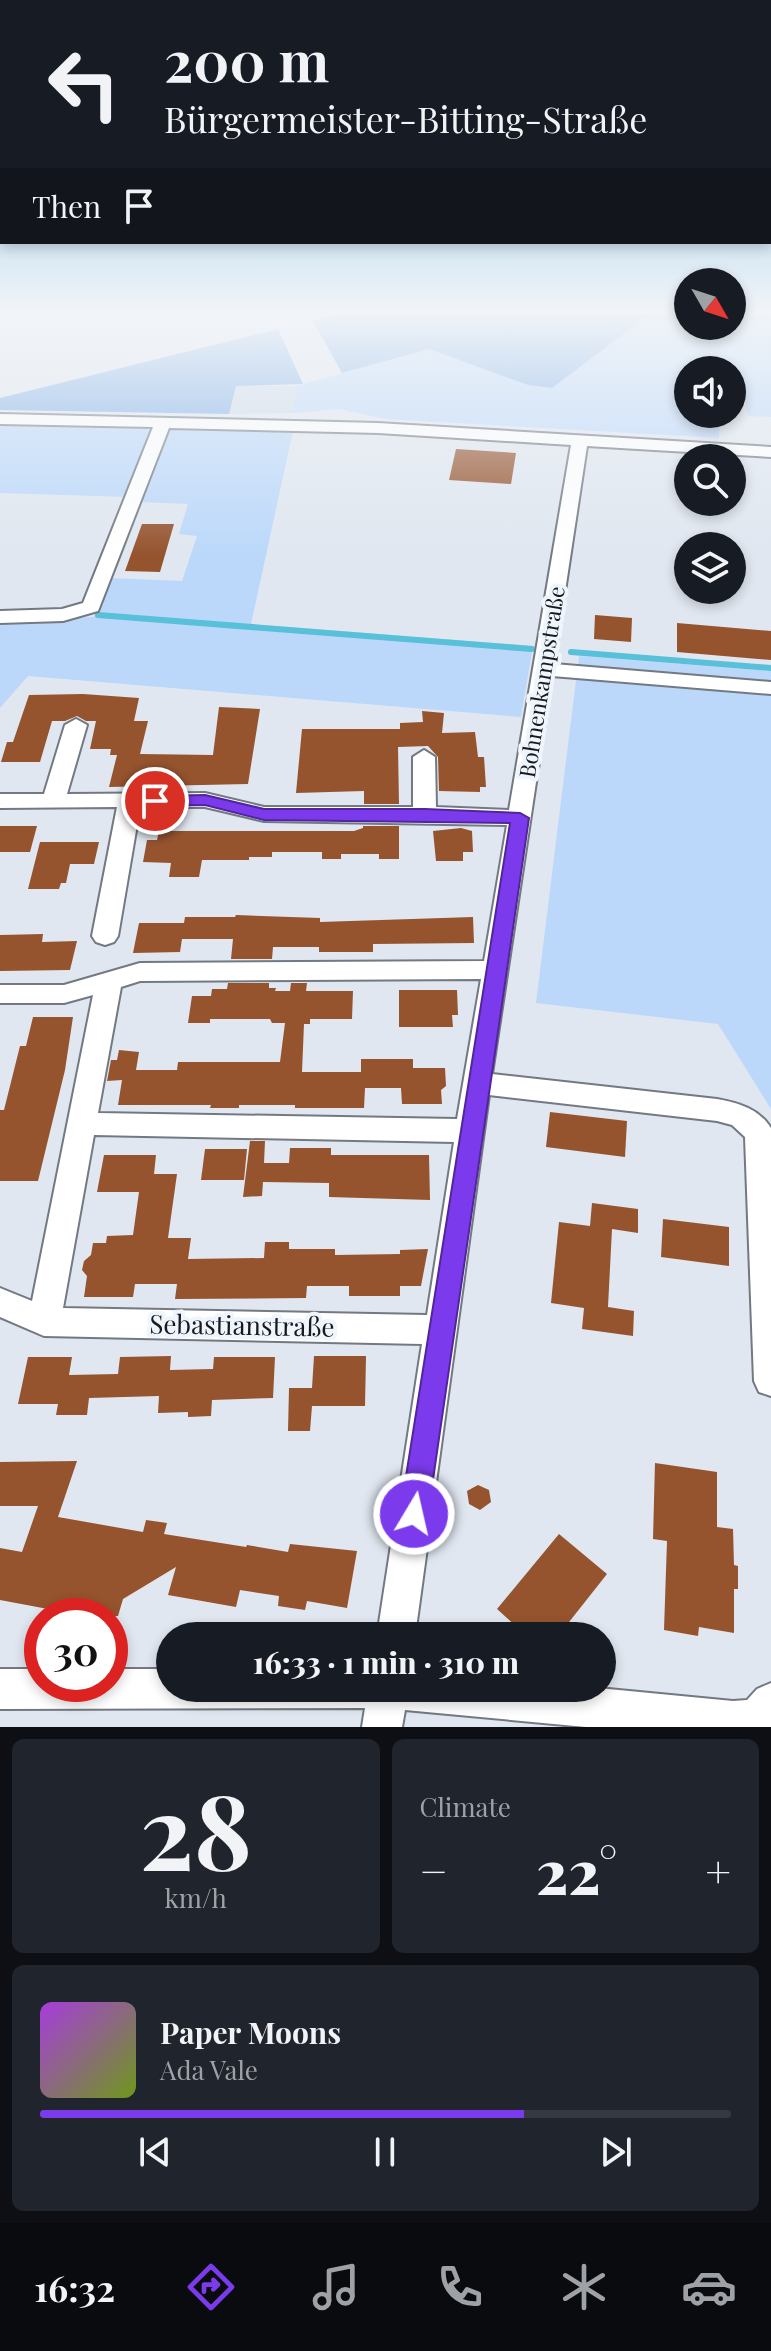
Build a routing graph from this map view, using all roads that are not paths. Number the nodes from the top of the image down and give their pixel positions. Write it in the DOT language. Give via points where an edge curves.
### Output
graph roads {
  1 [pos="0,419"];
  2 [pos="163,423"];
  3 [pos="580,440"];
  4 [pos="771,452"];
  5 [pos="0,617"];
  6 [pos="545,669"];
  7 [pos="771,688"];
  8 [pos="76,725"];
  9 [pos="424,757"];
  10 [pos="54,800"];
  11 [pos="0,801"];
  12 [pos="130,801"];
  13 [pos="425,814"];
  14 [pos="520,818"];
  15 [pos="105,936"];
  16 [pos="497,970"];
  17 [pos="109,981"];
  18 [pos="0,994"];
  19 [pos="477,1083"];
  20 [pos="758,1118"];
  21 [pos="81,1124"];
  22 [pos="470,1131"];
  23 [pos="0,1302"];
  24 [pos="44,1322"];
  25 [pos="441,1330"];
  26 [pos="771,1381"];
  27 [pos="398,1622"];
  28 [pos="0,1689"];
  29 [pos="156,1689"];
  30 [pos="386,1702"];
  31 [pos="534,1702"];
  32 [pos="771,1703"];
  33 [pos="382,1727"];
  1 -- 2 [label="street"];
  2 -- 3 [label="street"];
  2 -- 5 [label="street" via="91,607 63,615"];
  3 -- 4 [label="street"];
  3 -- 6 [label="street, Bohnenkampstraße"];
  6 -- 7 [label="street"];
  6 -- 14 [label="street, Bohnenkampstraße"];
  8 -- 10 [label="street"];
  9 -- 13 [label="street"];
  10 -- 11 [label="street"];
  10 -- 12 [label="street"];
  12 -- 13 [label="street" via="205,800 264,814"];
  12 -- 15 [label="street"];
  13 -- 14 [label="street"];
  14 -- 16 [label="street, Bohnenkampstraße"];
  16 -- 17 [label="street" via="140,972"];
  16 -- 19 [label="street, Bohnenkampstraße"];
  17 -- 18 [label="street" via="64,994"];
  17 -- 21 [label="street"];
  19 -- 20 [label="street"];
  19 -- 22 [label="street, Bohnenkampstraße"];
  20 -- 26 [label="street"];
  21 -- 22 [label="street"];
  21 -- 24 [label="street"];
  22 -- 25 [label="street, Bohnenkampstraße"];
  23 -- 24 [label="street, Sebastianstraße"];
  24 -- 25 [label="street, Sebastianstraße"];
  25 -- 27 [label="street, Bohnenkampstraße"];
  28 -- 29 [label="street"];
  30 -- 33 [label="street"];
  31 -- 32 [label="street" via="733,1721 756,1720"];
}
